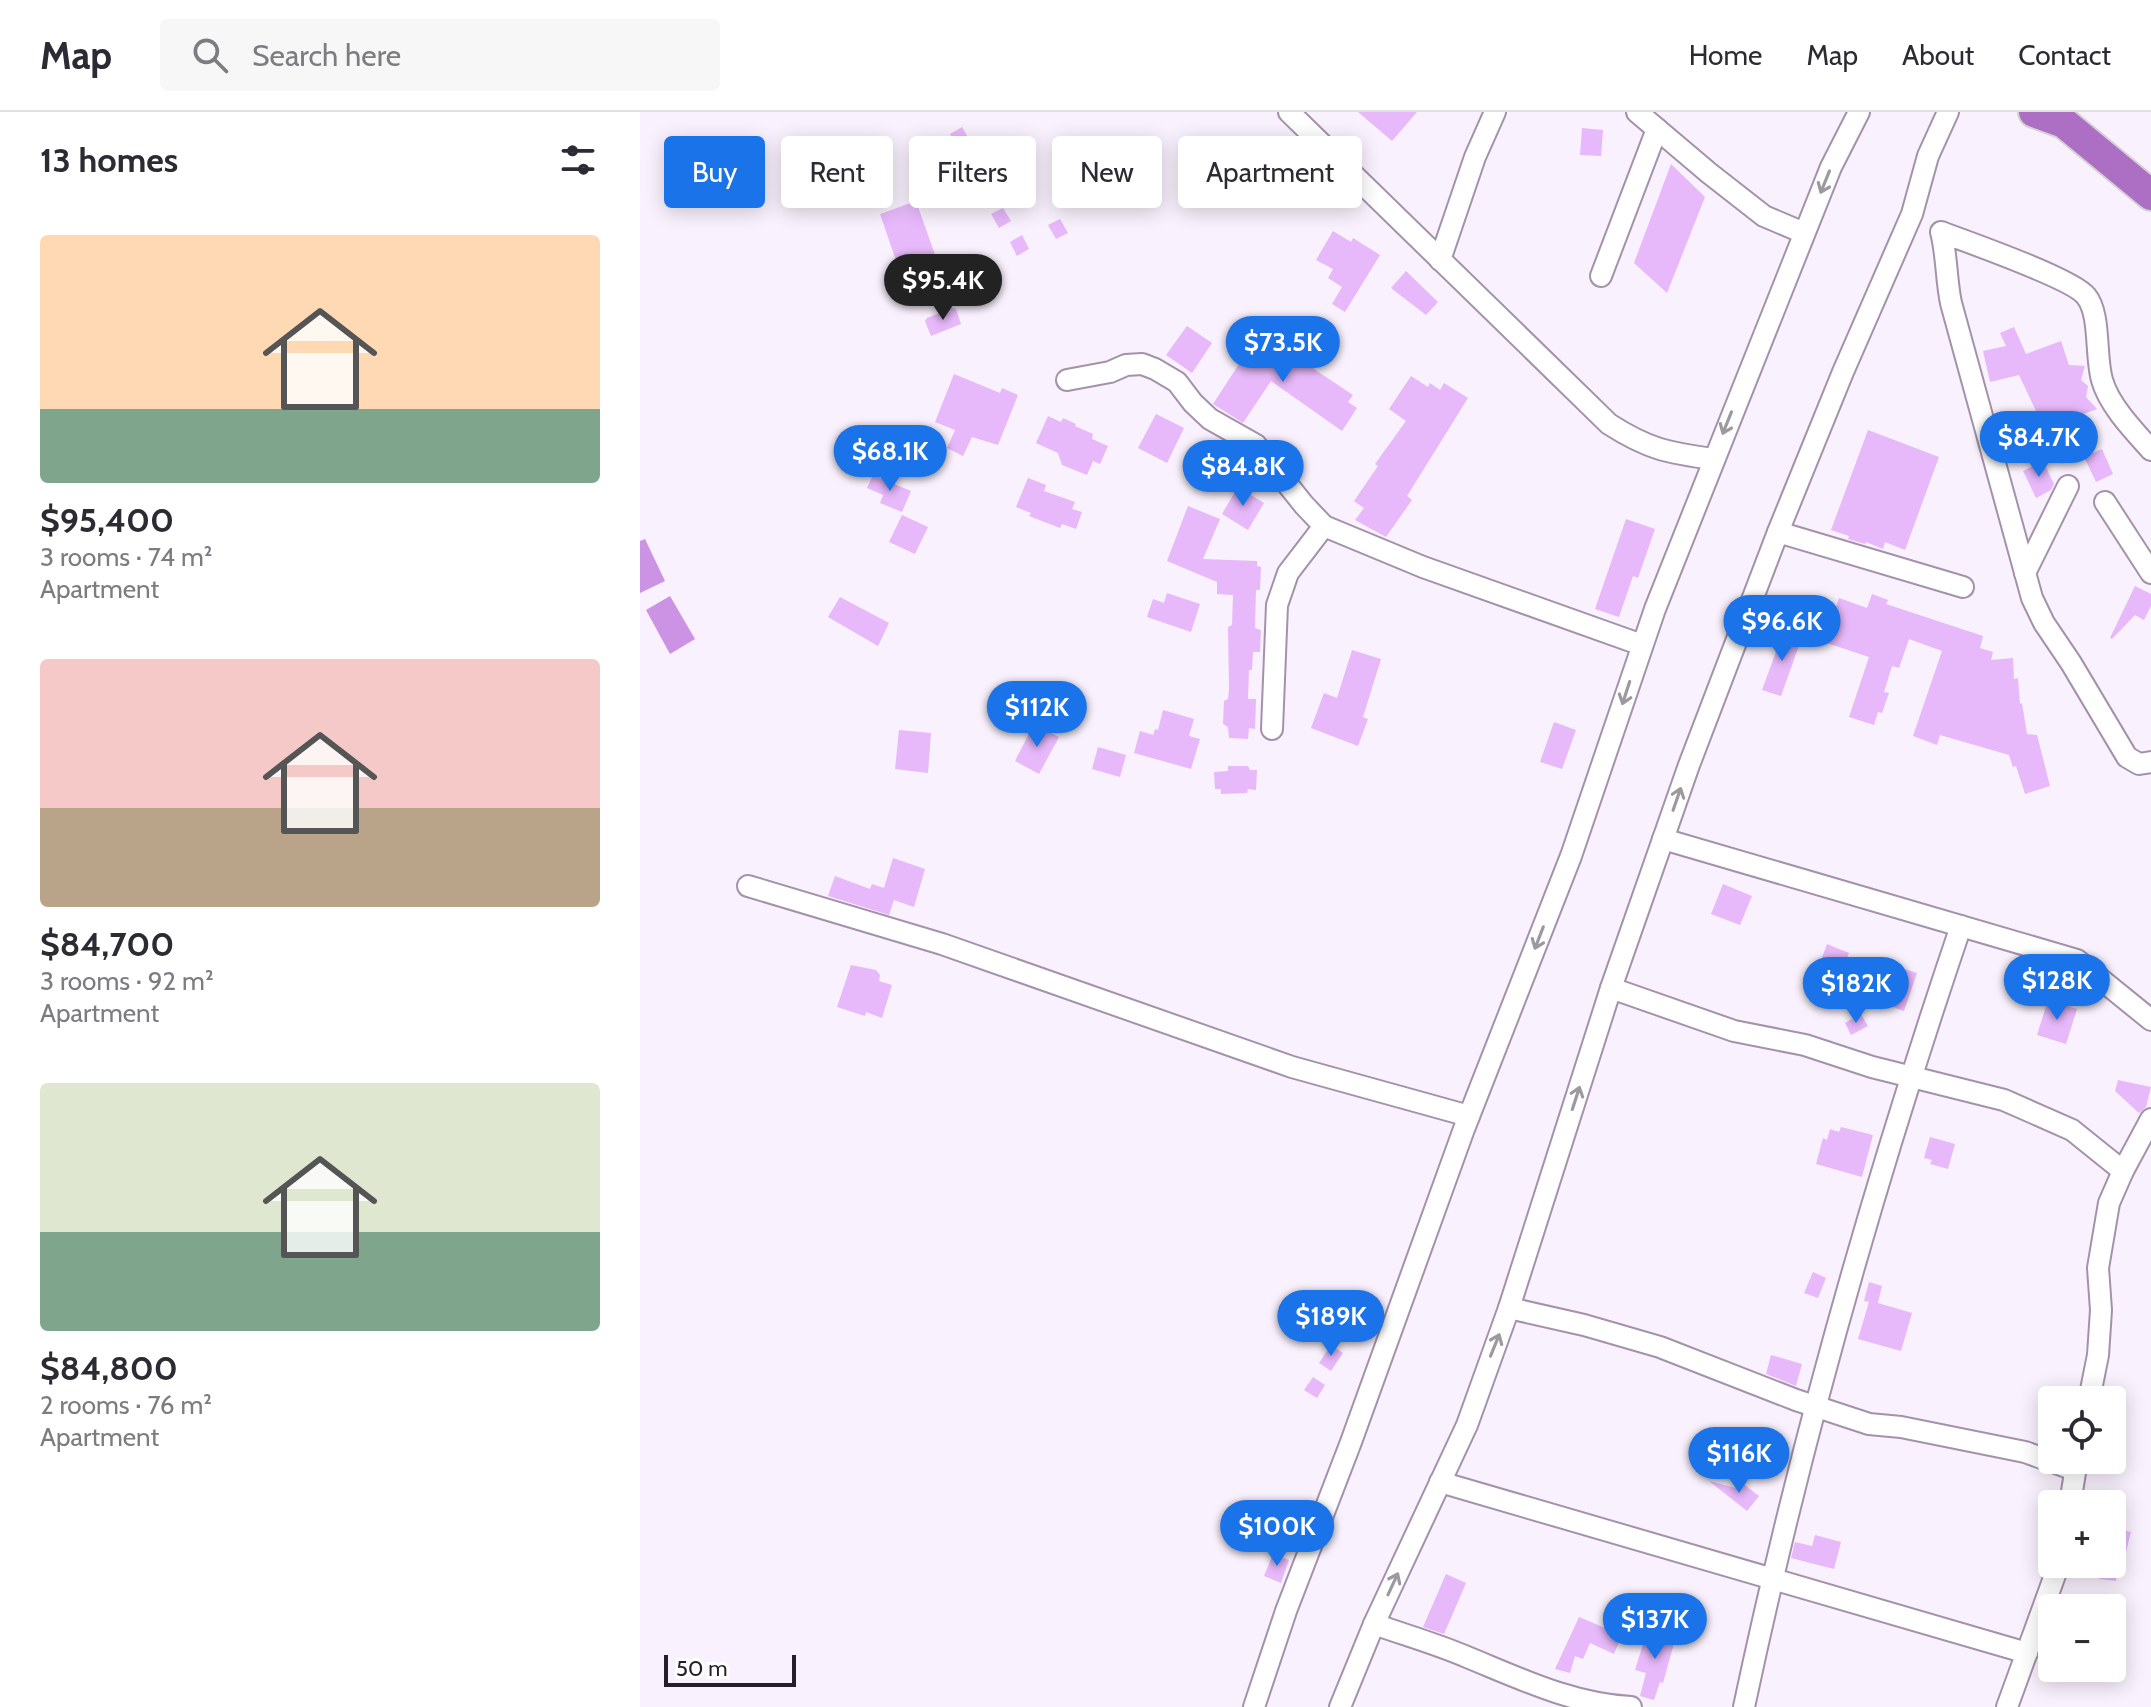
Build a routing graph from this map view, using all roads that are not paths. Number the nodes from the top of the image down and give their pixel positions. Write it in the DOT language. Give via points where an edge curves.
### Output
graph roads {
  1 [pos="1289,112"];
  2 [pos="1495,112"];
  3 [pos="1637,112"];
  4 [pos="1859,112"];
  5 [pos="1948,112"];
  6 [pos="2034,112"];
  7 [pos="2061,117"];
  8 [pos="1657,129"];
  9 [pos="2151,195"];
  10 [pos="1912,214"];
  11 [pos="1941,232"];
  12 [pos="1804,233"];
  13 [pos="1440,260"];
  14 [pos="1601,276"];
  15 [pos="1067,380"];
  16 [pos="2151,450"];
  17 [pos="1713,459"];
  18 [pos="2068,486"];
  19 [pos="2105,502"];
  20 [pos="1324,526"];
  21 [pos="1778,532"];
  22 [pos="2025,573"];
  23 [pos="2151,573"];
  24 [pos="1963,587"];
  25 [pos="1642,645"];
  26 [pos="1272,729"];
  27 [pos="2151,762"];
  28 [pos="1663,839"];
  29 [pos="748,886"];
  30 [pos="1961,926"];
  31 [pos="1611,988"];
  32 [pos="2151,1020"];
  33 [pos="1910,1076"];
  34 [pos="1469,1116"];
  35 [pos="2151,1119"];
  36 [pos="2123,1171"];
  37 [pos="1509,1308"];
  38 [pos="2092,1386"];
  39 [pos="1816,1406"];
  40 [pos="2038,1455"];
  41 [pos="1440,1482"];
  42 [pos="2054,1578"];
  43 [pos="1771,1579"];
  44 [pos="1374,1624"];
  45 [pos="2027,1653"];
  46 [pos="1528,1684"];
  47 [pos="1254,1707"];
  48 [pos="1340,1707"];
  49 [pos="1532,1707"];
  50 [pos="1631,1707"];
  51 [pos="1744,1707"];
  52 [pos="2007,1707"];
  1 -- 13 [label="street"];
  2 -- 13 [label="street"];
  3 -- 8 [label="street"];
  4 -- 12 [label="street, one-way"];
  5 -- 10 [label="street" via="1928,156"];
  6 -- 7 [label="highway"];
  7 -- 9 [label="highway"];
  8 -- 12 [label="street" via="1764,216"];
  8 -- 14 [label="street"];
  10 -- 11 [label="street"];
  10 -- 21 [label="street"];
  11 -- 16 [label="street" via="2085,294 2093,307 2103,384"];
  11 -- 22 [label="street" via="1951,303"];
  12 -- 17 [label="street, one-way"];
  13 -- 17 [label="street" via="1609,424 1638,443"];
  15 -- 20 [label="street" via="1126,365 1155,369 1177,382 1210,419 1256,445"];
  17 -- 25 [label="street"];
  18 -- 22 [label="street"];
  19 -- 23 [label="street"];
  20 -- 25 [label="street"];
  20 -- 26 [label="street" via="1288,573 1277,605"];
  21 -- 24 [label="street"];
  28 -- 21 [label="street, one-way"];
  22 -- 27 [label="street" via="2044,623 2127,757 2139,764"];
  25 -- 34 [label="street, one-way" via="1571,856"];
  28 -- 30 [label="street"];
  28 -- 31 [label="street"];
  29 -- 34 [label="street" via="942,944 1292,1067"];
  30 -- 32 [label="street" via="2077,960"];
  30 -- 33 [label="street"];
  31 -- 33 [label="street" via="1734,1031 1805,1045"];
  37 -- 31 [label="street, one-way"];
  33 -- 36 [label="street" via="2040,1114 2072,1130"];
  33 -- 39 [label="street"];
  34 -- 47 [label="street"];
  35 -- 36 [label="street"];
  36 -- 38 [label="street" via="2109,1203 2098,1268 2101,1310"];
  37 -- 39 [label="street" via="1660,1347"];
  41 -- 37 [label="street, one-way" via="1467,1425"];
  39 -- 40 [label="street" via="1869,1424"];
  39 -- 43 [label="street"];
  41 -- 43 [label="street"];
  44 -- 41 [label="street, one-way"];
  42 -- 45 [label="street"];
  43 -- 45 [label="street"];
  43 -- 51 [label="street"];
  44 -- 46 [label="street"];
  44 -- 48 [label="street"];
  45 -- 52 [label="street"];
  46 -- 49 [label="street"];
  46 -- 50 [label="street"];
}
